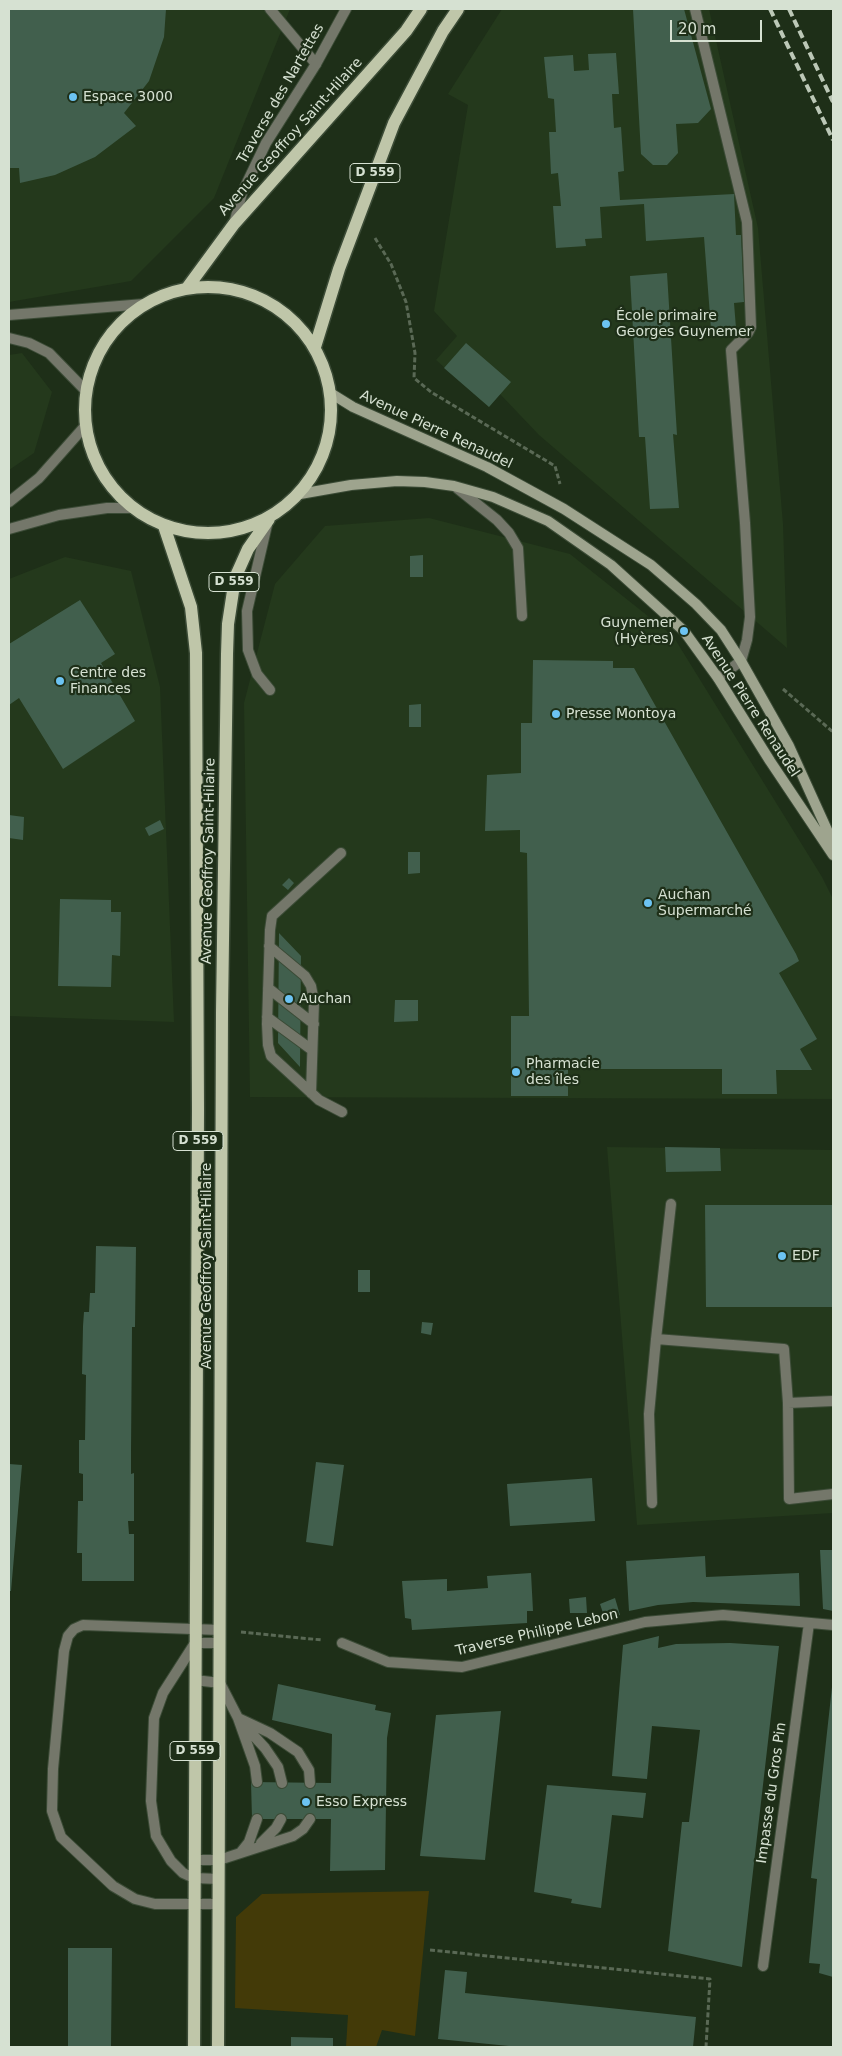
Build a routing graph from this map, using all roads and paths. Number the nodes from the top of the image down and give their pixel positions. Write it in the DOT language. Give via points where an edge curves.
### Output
graph roads {
  1 [pos="270,9"];
  2 [pos="421,9"];
  3 [pos="458,9"];
  4 [pos="694,9"];
  5 [pos="344,11"];
  6 [pos="316,64"];
  7 [pos="234,224"];
  8 [pos="370,231"];
  9 [pos="187,288"];
  10 [pos="144,304"];
  11 [pos="9,315"];
  12 [pos="9,338"];
  13 [pos="315,347"];
  14 [pos="86,390"];
  15 [pos="332,394"];
  16 [pos="85,426"];
  17 [pos="454,486"];
  18 [pos="563,493"];
  19 [pos="300,494"];
  20 [pos="9,502"];
  21 [pos="131,508"];
  22 [pos="269,519"];
  23 [pos="164,526"];
  24 [pos="9,529"];
  25 [pos="522,616"];
  26 [pos="741,661"];
  27 [pos="718,678"];
  28 [pos="781,686"];
  29 [pos="270,690"];
  30 [pos="833,732"];
  31 [pos="833,843"];
  32 [pos="341,853"];
  33 [pos="833,855"];
  34 [pos="269,946"];
  35 [pos="268,988"];
  36 [pos="267,1017"];
  37 [pos="314,1024"];
  38 [pos="312,1050"];
  39 [pos="311,1093"];
  40 [pos="342,1112"];
  41 [pos="671,1204"];
  42 [pos="656,1340"];
  43 [pos="833,1401"];
  44 [pos="788,1403"];
  45 [pos="833,1494"];
  46 [pos="652,1503"];
  47 [pos="809,1623"];
  48 [pos="833,1625"];
  49 [pos="195,1629"];
  50 [pos="220,1637"];
  51 [pos="195,1643"];
  52 [pos="342,1643"];
  53 [pos="195,1680"];
  54 [pos="220,1683"];
  55 [pos="238,1718"];
  56 [pos="257,1782"];
  57 [pos="282,1783"];
  58 [pos="310,1783"];
  59 [pos="257,1819"];
  60 [pos="281,1819"];
  61 [pos="310,1819"];
  62 [pos="257,1847"];
  63 [pos="240,1853"];
  64 [pos="195,1860"];
  65 [pos="219,1860"];
  66 [pos="194,1878"];
  67 [pos="219,1879"];
  68 [pos="194,1903"];
  69 [pos="219,1904"];
  70 [pos="430,1950"];
  71 [pos="762,1966"];
  72 [pos="194,2047"];
  73 [pos="218,2047"];
  74 [pos="706,2047"];
  1 -- 6 [label="street"];
  2 -- 7 [label="main road, Avenue Geoffroy Saint-Hilaire"];
  3 -- 13 [label="main road, D 559" via="394,123 339,268"];
  4 -- 26 [label="street" via="746,222 751,327 731,350 750,616"];
  5 -- 6 [label="street, Traverse des Nartettes"];
  6 -- 7 [label="street, Traverse des Nartettes" via="266,143 242,193"];
  7 -- 9 [label="main road, Avenue Geoffroy Saint-Hilaire"];
  8 -- 18 [label="path" via="391,264 406,302 415,353 414,378 431,392 556,466"];
  9 -- 10 [label="main road"];
  9 -- 13 [label="main road" via="224,288 260,298 292,318"];
  10 -- 11 [label="street"];
  10 -- 14 [label="main road" via="116,326 96,356"];
  12 -- 14 [label="street" via="49,353"];
  13 -- 15 [label="main road" via="326,370"];
  14 -- 16 [label="main road"];
  15 -- 19 [label="main road" via="331,430 320,464"];
  15 -- 26 [label="street, Avenue Pierre Renaudel" via="353,407 487,467 564,509 652,565 721,630"];
  16 -- 20 [label="street" via="39,478"];
  16 -- 21 [label="main road" via="97,464 108,485"];
  17 -- 19 [label="street, Avenue Pierre Renaudel" via="397,481"];
  17 -- 25 [label="street" via="497,520 518,548"];
  17 -- 27 [label="street, Avenue Pierre Renaudel" via="493,496 548,520 611,564 684,631"];
  19 -- 22 [label="main road"];
  21 -- 23 [label="main road"];
  21 -- 24 [label="street" via="58,515"];
  22 -- 23 [label="main road" via="235,531 199,534"];
  22 -- 29 [label="street" via="254,580 248,650 257,674"];
  22 -- 50 [label="main road, Avenue Geoffroy Saint-Hilaire / D 559" via="248,549 235,578 228,631 222,1012"];
  23 -- 49 [label="main road, Avenue Geoffroy Saint-Hilaire / D 559" via="191,607 196,653"];
  26 -- 27 [label="street"];
  26 -- 31 [label="street, Avenue Pierre Renaudel" via="790,746"];
  27 -- 33 [label="street, Avenue Pierre Renaudel"];
  28 -- 30 [label="path"];
  32 -- 34 [label="street" via="272,916"];
  34 -- 35 [label="street"];
  34 -- 37 [label="street" via="305,976 311,986"];
  35 -- 36 [label="street"];
  35 -- 37 [label="street"];
  36 -- 38 [label="street"];
  36 -- 39 [label="street" via="268,1045 272,1056"];
  37 -- 38 [label="street"];
  38 -- 39 [label="street"];
  39 -- 40 [label="street"];
  41 -- 42 [label="street"];
  42 -- 44 [label="street" via="784,1349"];
  42 -- 46 [label="street" via="649,1414"];
  43 -- 44 [label="street"];
  44 -- 45 [label="street" via="789,1499"];
  47 -- 48 [label="street, Traverse Philippe Lebon"];
  47 -- 52 [label="street, Traverse Philippe Lebon" via="723,1614 645,1622 462,1667 388,1662"];
  47 -- 71 [label="street, Impasse du Gros Pin"];
  49 -- 50 [label="street"];
  49 -- 51 [label="main road, Avenue Geoffroy Saint-Hilaire / D 559"];
  49 -- 68 [label="street" via="83,1625 68,1636 53,1769 52,1811 61,1837 113,1886 135,1899 155,1904"];
  50 -- 51 [label="street"];
  50 -- 52 [label="path"];
  50 -- 54 [label="main road, Avenue Geoffroy Saint-Hilaire / D 559"];
  51 -- 53 [label="main road, Avenue Geoffroy Saint-Hilaire / D 559"];
  51 -- 66 [label="street" via="163,1693 154,1718 151,1801 156,1836 171,1861 183,1873"];
  53 -- 54 [label="street"];
  53 -- 64 [label="main road, Avenue Geoffroy Saint-Hilaire / D 559"];
  54 -- 55 [label="street"];
  54 -- 65 [label="main road, Avenue Geoffroy Saint-Hilaire / D 559"];
  55 -- 56 [label="street" via="255,1766"];
  55 -- 57 [label="street" via="278,1767"];
  55 -- 58 [label="street" via="270,1733 298,1752 309,1770"];
  59 -- 63 [label="street" via="249,1842"];
  60 -- 62 [label="street"];
  61 -- 62 [label="street" via="303,1830 293,1836"];
  62 -- 63 [label="street"];
  63 -- 65 [label="street"];
  64 -- 65 [label="street"];
  64 -- 66 [label="main road, Avenue Geoffroy Saint-Hilaire / D 559"];
  65 -- 67 [label="main road, Avenue Geoffroy Saint-Hilaire / D 559"];
  66 -- 67 [label="street"];
  66 -- 68 [label="main road, Avenue Geoffroy Saint-Hilaire / D 559"];
  67 -- 69 [label="main road, Avenue Geoffroy Saint-Hilaire / D 559"];
  68 -- 69 [label="street"];
  68 -- 72 [label="main road, Avenue Geoffroy Saint-Hilaire / D 559"];
  69 -- 73 [label="main road, Avenue Geoffroy Saint-Hilaire / D 559"];
  70 -- 74 [label="path" via="710,1979"];
}
